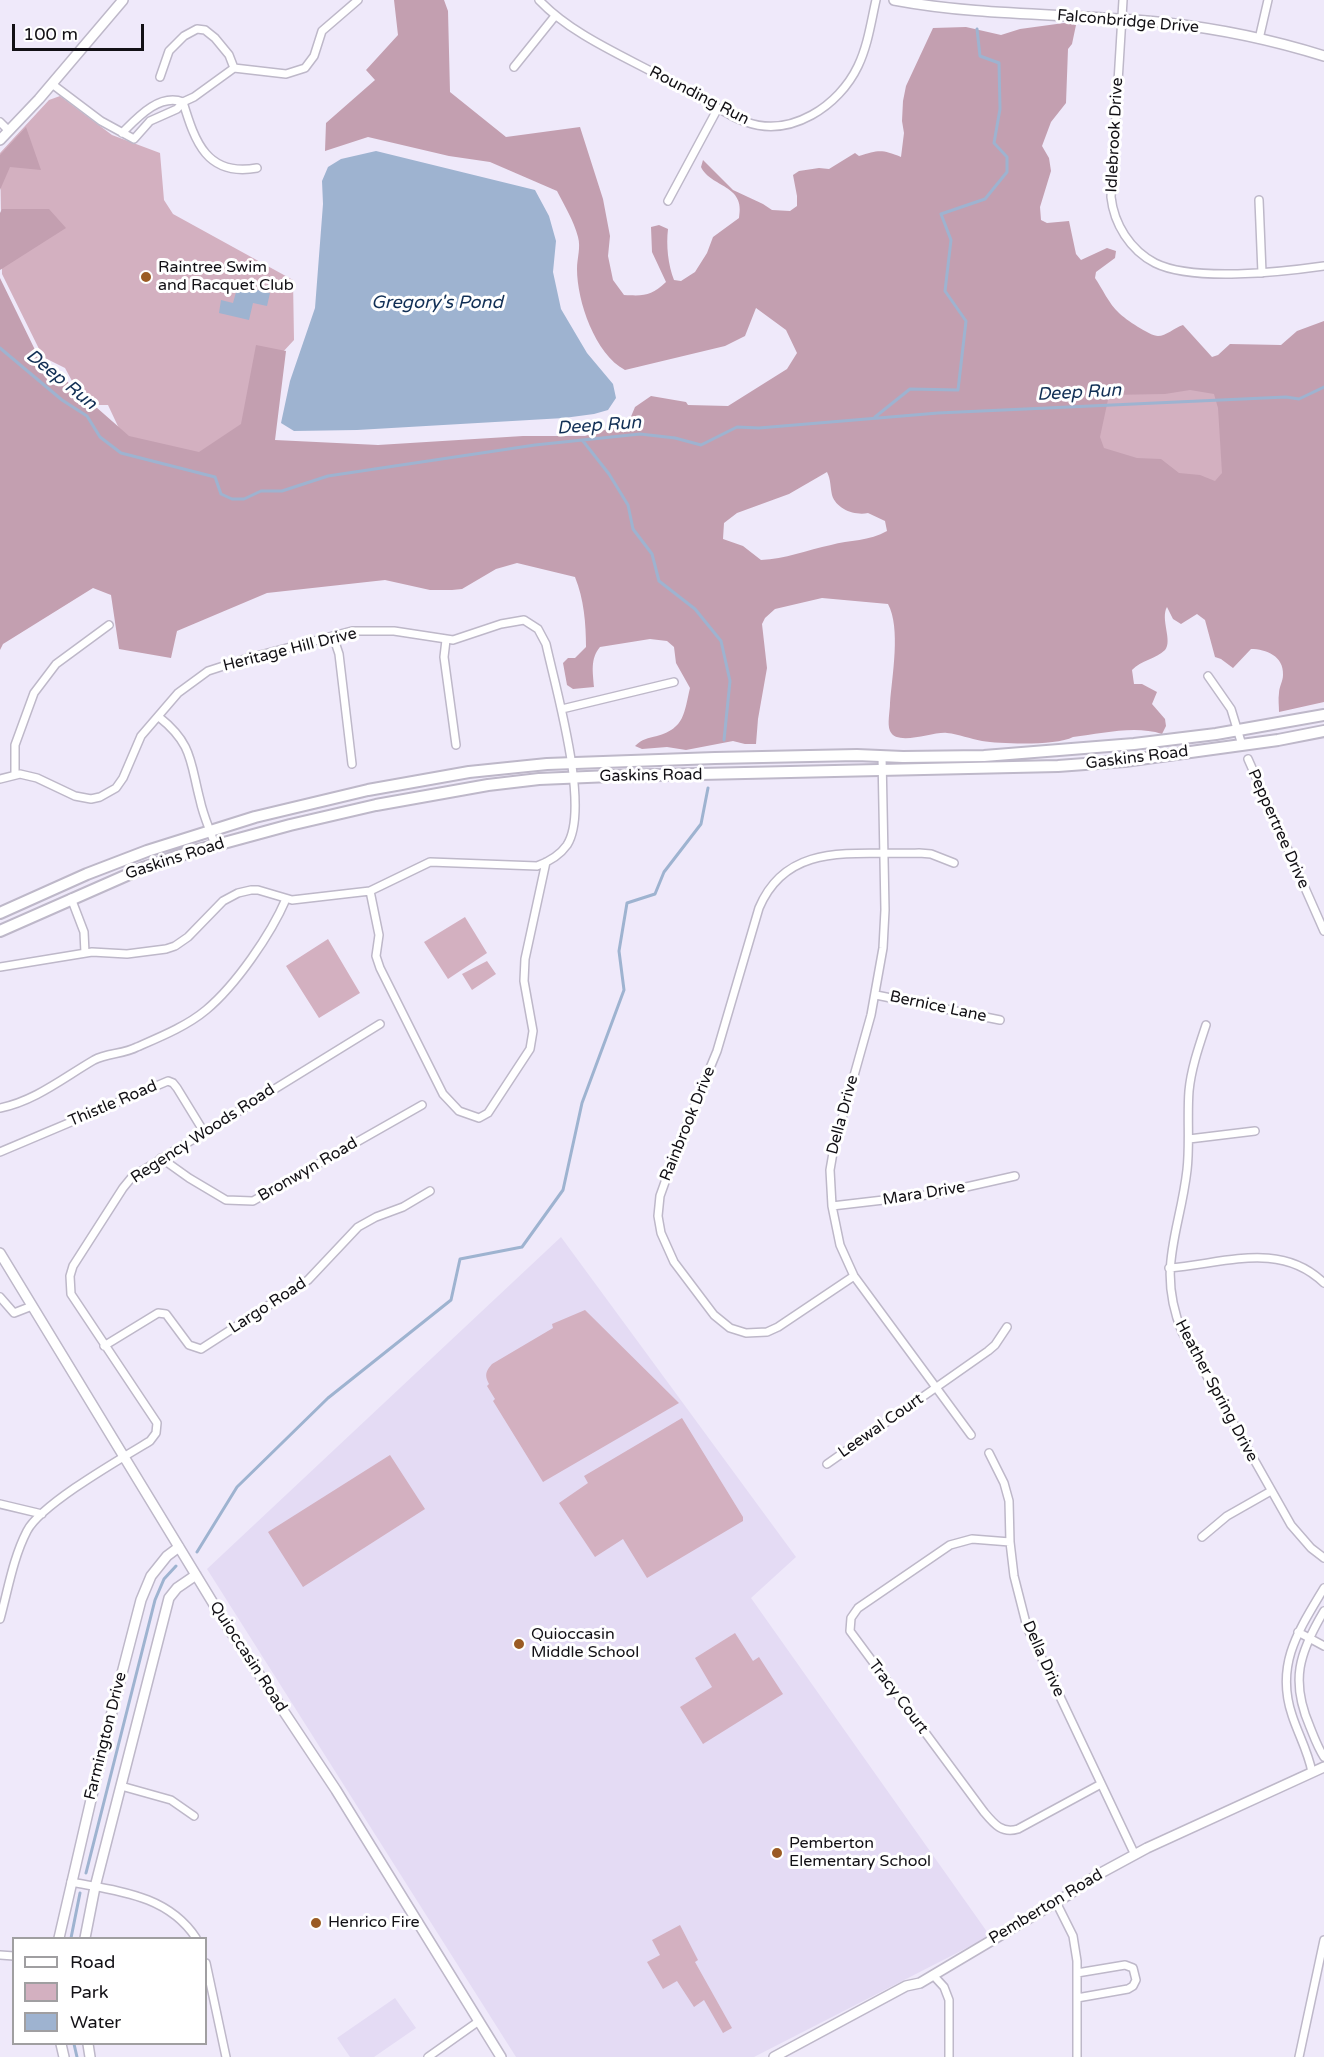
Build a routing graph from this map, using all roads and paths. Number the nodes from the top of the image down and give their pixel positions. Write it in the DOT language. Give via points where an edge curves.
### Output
graph roads {
  1 [pos="123,0"];
  2 [pos="358,0"];
  3 [pos="539,0"];
  4 [pos="876,0"];
  5 [pos="894,0"];
  6 [pos="1123,0"];
  7 [pos="1268,0"];
  8 [pos="349,3"];
  9 [pos="555,16"];
  10 [pos="1122,20"];
  11 [pos="1259,39"];
  12 [pos="1324,56"];
  13 [pos="234,68"];
  14 [pos="514,68"];
  15 [pos="160,77"];
  16 [pos="52,84"];
  17 [pos="183,102"];
  18 [pos="718,108"];
  19 [pos="0,122"];
  20 [pos="9,131"];
  21 [pos="122,133"];
  22 [pos="0,140"];
  23 [pos="257,168"];
  24 [pos="1259,200"];
  25 [pos="668,201"];
  26 [pos="1324,266"];
  27 [pos="1262,273"];
  28 [pos="109,625"];
  29 [pos="333,636"];
  30 [pos="446,640"];
  31 [pos="1208,676"];
  32 [pos="674,682"];
  33 [pos="562,709"];
  34 [pos="1324,714"];
  35 [pos="159,717"];
  36 [pos="1238,730"];
  37 [pos="1324,731"];
  38 [pos="456,745"];
  39 [pos="1242,745"];
  40 [pos="882,756"];
  41 [pos="1248,759"];
  42 [pos="572,763"];
  43 [pos="352,764"];
  44 [pos="882,770"];
  45 [pos="15,774"];
  46 [pos="573,778"];
  47 [pos="0,779"];
  48 [pos="210,831"];
  49 [pos="215,845"];
  50 [pos="884,855"];
  51 [pos="546,862"];
  52 [pos="954,863"];
  53 [pos="370,891"];
  54 [pos="71,898"];
  55 [pos="286,899"];
  56 [pos="0,912"];
  57 [pos="0,931"];
  58 [pos="1324,931"];
  59 [pos="85,953"];
  60 [pos="0,967"];
  61 [pos="876,995"];
  62 [pos="1000,1020"];
  63 [pos="380,1024"];
  64 [pos="1206,1025"];
  65 [pos="422,1105"];
  66 [pos="0,1108"];
  67 [pos="1255,1131"];
  68 [pos="204,1132"];
  69 [pos="1189,1139"];
  70 [pos="0,1152"];
  71 [pos="161,1158"];
  72 [pos="1015,1176"];
  73 [pos="430,1191"];
  74 [pos="832,1206"];
  75 [pos="0,1254"];
  76 [pos="1169,1268"];
  77 [pos="854,1276"];
  78 [pos="1324,1283"];
  79 [pos="0,1298"];
  80 [pos="32,1306"];
  81 [pos="1007,1328"];
  82 [pos="104,1346"];
  83 [pos="936,1387"];
  84 [pos="971,1435"];
  85 [pos="989,1454"];
  86 [pos="124,1457"];
  87 [pos="827,1464"];
  88 [pos="1271,1491"];
  89 [pos="0,1504"];
  90 [pos="42,1514"];
  91 [pos="1202,1537"];
  92 [pos="1010,1542"];
  93 [pos="179,1547"];
  94 [pos="1324,1558"];
  95 [pos="196,1575"];
  96 [pos="1324,1588"];
  97 [pos="1324,1611"];
  98 [pos="0,1619"];
  99 [pos="1298,1632"];
  100 [pos="1309,1638"];
  101 [pos="1324,1646"];
  102 [pos="1324,1757"];
  103 [pos="1324,1767"];
  104 [pos="1312,1772"];
  105 [pos="1101,1784"];
  106 [pos="121,1786"];
  107 [pos="194,1816"];
  108 [pos="1135,1855"];
  109 [pos="71,1882"];
  110 [pos="95,1887"];
  111 [pos="1056,1902"];
  112 [pos="58,1937"];
  113 [pos="85,1937"];
  114 [pos="195,1937"];
  115 [pos="1324,1940"];
  116 [pos="207,1968"];
  117 [pos="1077,1973"];
  118 [pos="933,1975"];
  119 [pos="1077,1998"];
  120 [pos="479,2021"];
  121 [pos="226,2057"];
  122 [pos="428,2057"];
  123 [pos="501,2057"];
  124 [pos="774,2057"];
  125 [pos="950,2057"];
  126 [pos="1077,2057"];
  127 [pos="1299,2057"];
  1 -- 16 [label="street"];
  2 -- 8 [label="street"];
  3 -- 9 [label="street, Rounding Run"];
  4 -- 18 [label="street, Rounding Run" via="859,64 843,89 821,109 799,122 767,127 747,123"];
  5 -- 10 [label="street, Falconbridge Drive" via="959,9"];
  6 -- 10 [label="street, Idlebrook Drive"];
  7 -- 11 [label="street"];
  8 -- 13 [label="street" via="321,32 312,61 298,72"];
  9 -- 14 [label="street"];
  9 -- 18 [label="street, Rounding Run"];
  10 -- 11 [label="street, Falconbridge Drive" via="1203,27"];
  10 -- 27 [label="street, Idlebrook Drive" via="1111,197 1114,214 1126,238 1143,255 1170,269"];
  11 -- 12 [label="street, Falconbridge Drive"];
  13 -- 15 [label="street" via="215,38 197,29 169,51"];
  13 -- 17 [label="street"];
  16 -- 20 [label="street"];
  16 -- 21 [label="street" via="101,122"];
  17 -- 21 [label="street" via="172,99 151,108"];
  17 -- 21 [label="street" via="177,109 150,121 134,139"];
  17 -- 23 [label="street" via="195,136 207,154 228,169"];
  18 -- 25 [label="street"];
  19 -- 20 [label="street"];
  20 -- 22 [label="street"];
  24 -- 27 [label="street"];
  26 -- 27 [label="street, Idlebrook Drive"];
  28 -- 45 [label="street" via="56,664 34,693 15,745"];
  29 -- 30 [label="street, Heritage Hill Drive" via="376,630"];
  29 -- 35 [label="street, Heritage Hill Drive" via="208,671 178,693"];
  29 -- 43 [label="street" via="339,654"];
  30 -- 33 [label="street, Heritage Hill Drive" via="524,620 542,634"];
  30 -- 38 [label="street" via="444,657"];
  31 -- 36 [label="street" via="1226,699"];
  32 -- 33 [label="street"];
  33 -- 42 [label="street, Heritage Hill Drive"];
  34 -- 36 [label="main road, Gaskins Road"];
  35 -- 45 [label="street, Heritage Hill Drive" via="141,736 116,788 100,797 75,796 37,778"];
  35 -- 48 [label="street" via="188,750"];
  36 -- 39 [label="street"];
  36 -- 40 [label="main road, Gaskins Road" via="1134,744 984,756"];
  37 -- 39 [label="main road, Gaskins Road"];
  39 -- 44 [label="main road, Gaskins Road" via="1089,764"];
  40 -- 42 [label="main road, Gaskins Road"];
  40 -- 44 [label="street, Della Drive"];
  41 -- 58 [label="street, Peppertree Drive"];
  42 -- 46 [label="street, Heritage Hill Drive"];
  42 -- 48 [label="main road, Gaskins Road" via="469,772 388,786"];
  44 -- 46 [label="main road, Gaskins Road"];
  44 -- 50 [label="street, Della Drive"];
  45 -- 47 [label="street"];
  46 -- 49 [label="main road, Gaskins Road" via="441,792"];
  46 -- 51 [label="street, Heritage Hill Drive" via="574,824 568,843"];
  48 -- 49 [label="street"];
  48 -- 56 [label="main road, Gaskins Road" via="137,855"];
  49 -- 54 [label="main road, Gaskins Road" via="142,868"];
  50 -- 52 [label="street, Rainbrook Drive" via="931,854"];
  50 -- 61 [label="street, Della Drive" via="885,935"];
  50 -- 77 [label="street, Rainbrook Drive" via="836,854 806,860 790,868 769,889 759,908 717,1051 675,1152 659,1204 661,1233 669,1253 714,1315 735,1331 758,1334 778,1327"];
  51 -- 53 [label="street" via="537,866 430,862"];
  51 -- 53 [label="street" via="525,959 524,981 533,1031 530,1049 488,1113 479,1118 459,1111 443,1094 380,968 376,956 379,935"];
  53 -- 55 [label="street"];
  54 -- 57 [label="main road, Gaskins Road"];
  54 -- 59 [label="street" via="84,932"];
  55 -- 59 [label="street" via="258,890 238,893 215,907 188,937 166,949 127,954"];
  55 -- 66 [label="street" via="254,954 206,1011 135,1049 96,1059 17,1105"];
  59 -- 60 [label="street"];
  61 -- 62 [label="street, Bernice Lane"];
  61 -- 74 [label="street, Della Drive" via="834,1147 830,1170"];
  63 -- 68 [label="street, Regency Woods Road"];
  64 -- 69 [label="street, Heather Spring Drive" via="1189,1090"];
  65 -- 71 [label="street, Bronwyn Road" via="252,1202 226,1200"];
  67 -- 69 [label="street"];
  68 -- 70 [label="street, Thistle Road" via="174,1083 168,1081"];
  68 -- 71 [label="street, Regency Woods Road"];
  69 -- 76 [label="street, Heather Spring Drive" via="1185,1187"];
  71 -- 82 [label="street, Regency Woods Road" via="127,1182 70,1276 71,1294"];
  72 -- 74 [label="street, Mara Drive" via="935,1194"];
  73 -- 82 [label="street, Largo Road" via="358,1227 308,1281 201,1349 189,1345 166,1314 158,1313"];
  74 -- 77 [label="street, Della Drive" via="840,1245"];
  75 -- 80 [label="street, Quioccasin Road"];
  76 -- 78 [label="street" via="1273,1257 1310,1270"];
  76 -- 88 [label="street, Heather Spring Drive" via="1172,1300 1182,1332"];
  77 -- 83 [label="street, Della Drive"];
  79 -- 80 [label="street" via="14,1313"];
  80 -- 86 [label="street, Quioccasin Road"];
  81 -- 83 [label="street, Leewal Court" via="995,1345"];
  82 -- 86 [label="street, Regency Woods Road" via="158,1426 154,1437"];
  83 -- 84 [label="street, Della Drive"];
  83 -- 87 [label="street, Leewal Court"];
  85 -- 92 [label="street, Della Drive" via="1008,1494"];
  86 -- 90 [label="street"];
  86 -- 93 [label="street, Quioccasin Road"];
  88 -- 91 [label="street" via="1227,1516"];
  88 -- 94 [label="street, Heather Spring Drive" via="1299,1537"];
  89 -- 90 [label="street"];
  90 -- 98 [label="street" via="28,1528"];
  92 -- 105 [label="street, Della Drive" via="1016,1589 1027,1627"];
  92 -- 105 [label="street, Tracy Court" via="972,1539 950,1545 858,1608 851,1618 850,1631 1000,1829 1018,1829"];
  93 -- 95 [label="street, Quioccasin Road"];
  93 -- 109 [label="street, Farmington Drive" via="151,1576 141,1600"];
  95 -- 106 [label="street, Farmington Drive" via="169,1598"];
  95 -- 120 [label="street, Quioccasin Road" via="336,1790"];
  96 -- 99 [label="street"];
  97 -- 100 [label="street"];
  99 -- 100 [label="street"];
  99 -- 104 [label="street" via="1287,1665 1287,1697"];
  100 -- 101 [label="street"];
  100 -- 102 [label="street" via="1299,1667 1299,1693"];
  103 -- 104 [label="street, Pemberton Road"];
  104 -- 108 [label="street, Pemberton Road"];
  105 -- 108 [label="street, Della Drive"];
  106 -- 107 [label="street" via="171,1800"];
  106 -- 110 [label="street, Farmington Drive"];
  108 -- 111 [label="street, Pemberton Road"];
  109 -- 110 [label="street"];
  109 -- 112 [label="street, Farmington Drive"];
  110 -- 113 [label="street, Farmington Drive"];
  110 -- 114 [label="street" via="158,1904 181,1919"];
  111 -- 117 [label="street" via="1073,1936"];
  111 -- 118 [label="street, Pemberton Road"];
  115 -- 127 [label="street"];
  116 -- 121 [label="street"];
  117 -- 119 [label="street"];
  117 -- 119 [label="street" via="1125,1965 1133,1968 1136,1980 1128,1989"];
  118 -- 124 [label="street, Pemberton Road"];
  118 -- 125 [label="street" via="949,2000"];
  119 -- 126 [label="street"];
  120 -- 122 [label="street"];
  120 -- 123 [label="street, Quioccasin Road"];
}
